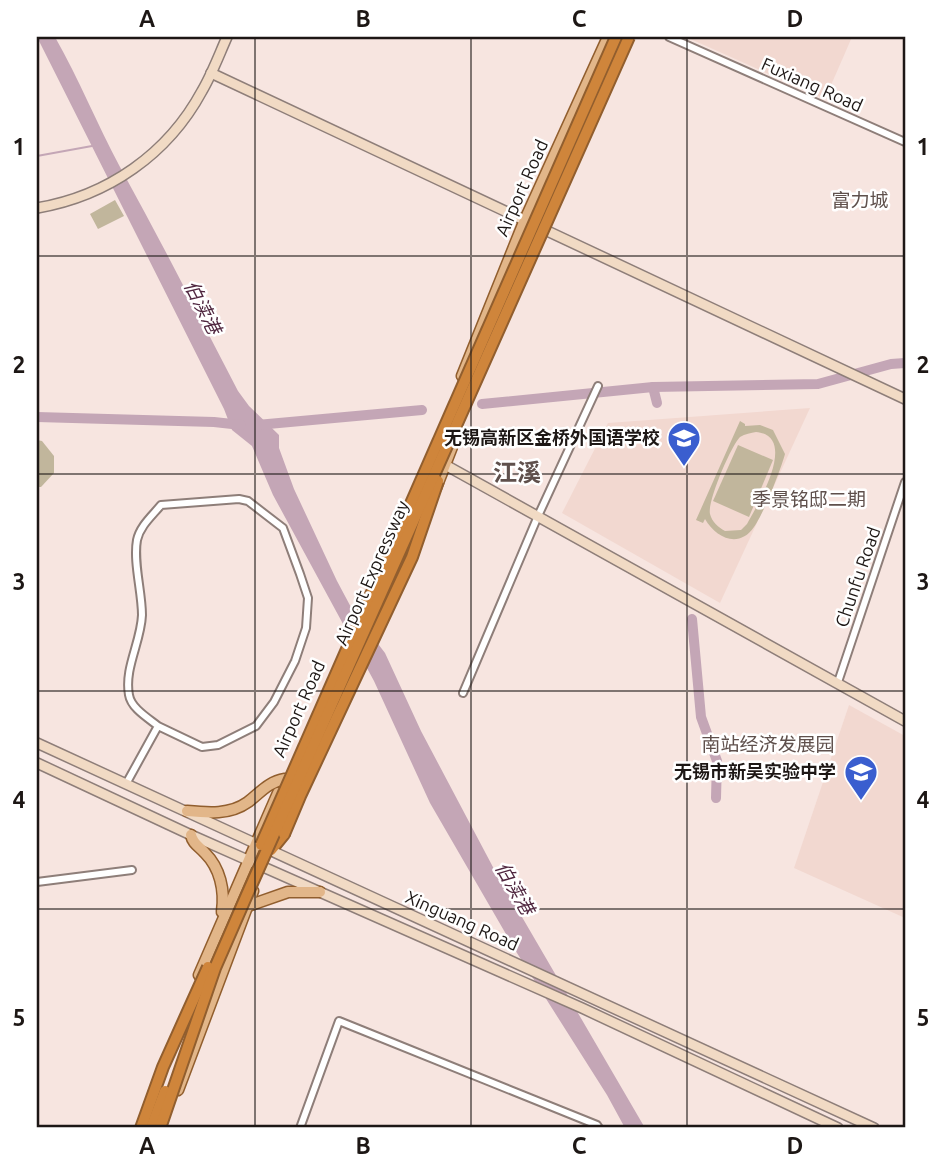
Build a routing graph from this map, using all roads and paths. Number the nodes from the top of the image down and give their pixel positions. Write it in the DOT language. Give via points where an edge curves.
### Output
graph roads {
  1 [pos="227,37"];
  2 [pos="608,37"];
  3 [pos="616,37"];
  4 [pos="631,37"];
  5 [pos="669,37"];
  6 [pos="211,73"];
  7 [pos="598,77"];
  8 [pos="905,142"];
  9 [pos="37,208"];
  10 [pos="524,222"];
  11 [pos="545,232"];
  12 [pos="598,386"];
  13 [pos="905,399"];
  14 [pos="447,449"];
  15 [pos="430,456"];
  16 [pos="444,465"];
  17 [pos="905,482"];
  18 [pos="538,516"];
  19 [pos="838,682"];
  20 [pos="463,693"];
  21 [pos="905,721"];
  22 [pos="158,726"];
  23 [pos="37,743"];
  24 [pos="37,763"];
  25 [pos="285,779"];
  26 [pos="126,784"];
  27 [pos="187,811"];
  28 [pos="191,835"];
  29 [pos="255,843"];
  30 [pos="271,850"];
  31 [pos="248,860"];
  32 [pos="264,866"];
  33 [pos="132,870"];
  34 [pos="325,874"];
  35 [pos="37,882"];
  36 [pos="320,892"];
  37 [pos="248,906"];
  38 [pos="221,923"];
  39 [pos="147,1127"];
  40 [pos="163,1128"];
  41 [pos="300,1128"];
  42 [pos="599,1128"];
  43 [pos="838,1128"];
  44 [pos="874,1128"];
  1 -- 6 [label="main road"];
  2 -- 7 [label="highway, bridge"];
  2 -- 10 [label="main road, Airport Road"];
  3 -- 7 [label="highway, Airport Expressway, bridge"];
  4 -- 11 [label="main road, Airport Road"];
  4 -- 14 [label="highway, Airport Expressway, bridge"];
  5 -- 8 [label="street, Fuxiang Road"];
  6 -- 9 [label="main road" via="180,125 139,165 97,190"];
  6 -- 10 [label="main road"];
  7 -- 39 [label="highway, Airport Expressway, bridge" via="163,1067"];
  10 -- 11 [label="main road"];
  10 -- 15 [label="main road, Airport Road"];
  11 -- 13 [label="main road"];
  11 -- 16 [label="main road, Airport Road"];
  12 -- 18 [label="street"];
  14 -- 30 [label="highway, bridge" via="412,557 284,834"];
  14 -- 40 [label="highway, Airport Expressway, bridge" via="215,968"];
  15 -- 16 [label="main road"];
  15 -- 25 [label="main road, Airport Road, bridge"];
  16 -- 18 [label="main road"];
  16 -- 30 [label="main road, Airport Road, bridge"];
  17 -- 19 [label="street, Chunfu Road"];
  18 -- 19 [label="main road"];
  18 -- 20 [label="street"];
  19 -- 21 [label="main road"];
  22 -- 22 [label="street" via="202,747 218,745 256,726 295,660 306,628 308,598 283,528 248,500 162,505 141,529 136,542 142,614 129,698"];
  22 -- 26 [label="street"];
  23 -- 26 [label="main road, Xinguang Road"];
  24 -- 28 [label="main road, Xinguang Road"];
  25 -- 27 [label="main road" via="271,782 235,809"];
  25 -- 29 [label="main road, Airport Road"];
  26 -- 27 [label="main road, Xinguang Road"];
  27 -- 29 [label="main road, Xinguang Road"];
  28 -- 31 [label="main road, Xinguang Road"];
  28 -- 38 [label="main road" via="218,870"];
  29 -- 30 [label="main road, Xinguang Road"];
  29 -- 31 [label="main road, Airport Road"];
  30 -- 32 [label="main road, Airport Road"];
  30 -- 34 [label="main road, Xinguang Road"];
  31 -- 32 [label="main road, Xinguang Road"];
  31 -- 38 [label="main road, Airport Road"];
  32 -- 36 [label="main road, Xinguang Road"];
  32 -- 37 [label="main road, Airport Road"];
  33 -- 35 [label="street"];
  34 -- 36 [label="main road" via="314,880"];
  34 -- 44 [label="main road, Xinguang Road"];
  36 -- 37 [label="main road" via="288,892"];
  36 -- 43 [label="main road, Xinguang Road"];
  37 -- 40 [label="main road, Airport Road"];
  38 -- 39 [label="main road, Airport Road"];
  39 -- 40 [label="street"];
  41 -- 42 [label="street" via="339,1021"];
}
